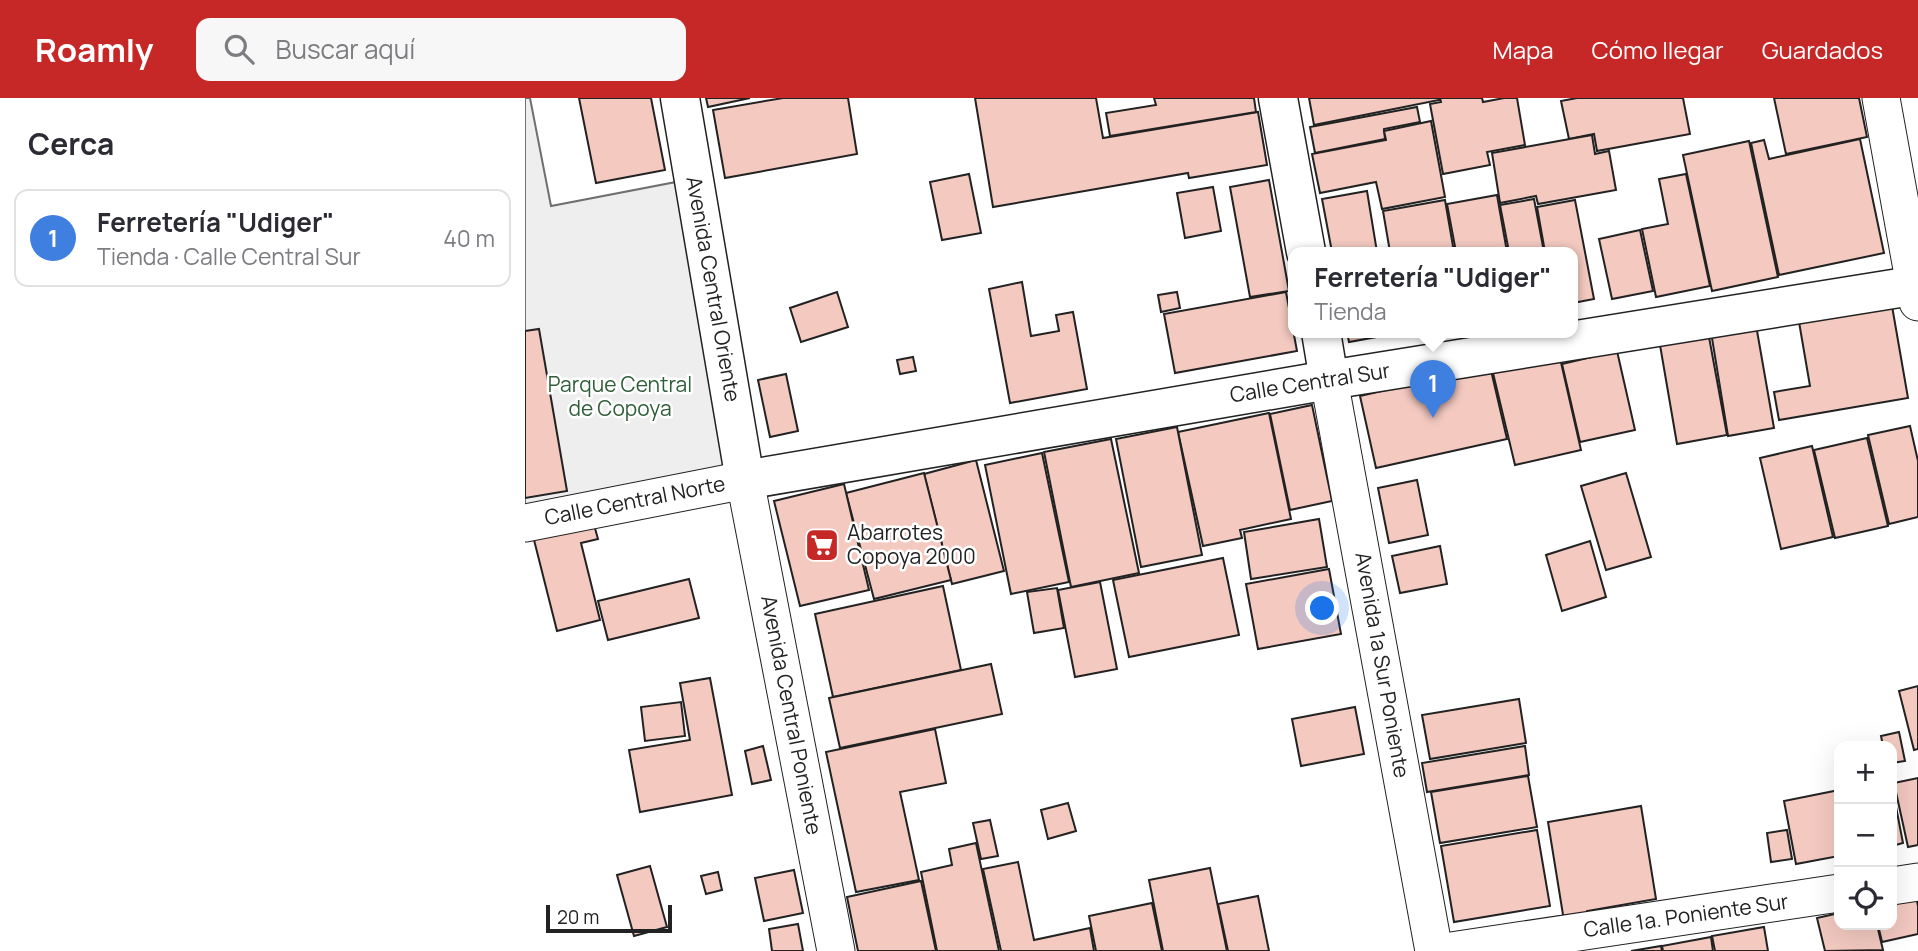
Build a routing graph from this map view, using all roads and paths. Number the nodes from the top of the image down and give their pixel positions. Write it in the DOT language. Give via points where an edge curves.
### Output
graph roads {
  1 [pos="680,98"];
  2 [pos="1278,98"];
  3 [pos="1881,98"];
  4 [pos="1305,247"];
  5 [pos="1917,291"];
  6 [pos="1322,338"];
  7 [pos="1329,380"];
  8 [pos="745,480"];
  9 [pos="525,523"];
  10 [pos="1918,882"];
  11 [pos="1897,885"];
  12 [pos="1834,894"];
  13 [pos="836,951"];
  14 [pos="1434,951"];
  15 [pos="1451,951"];
  1 -- 8 [label="street, Avenida Central Oriente"];
  2 -- 4 [label="street"];
  3 -- 5 [label="street"];
  5 -- 7 [label="street, Calle Central Sur"];
  6 -- 7 [label="street"];
  7 -- 8 [label="street, Calle Central Sur"];
  7 -- 14 [label="street, Avenida 1a Sur Poniente"];
  8 -- 9 [label="street, Calle Central Norte"];
  8 -- 13 [label="street, Avenida Central Poniente"];
  10 -- 11 [label="street"];
  12 -- 15 [label="street, Calle 1a. Poniente Sur"];
}
